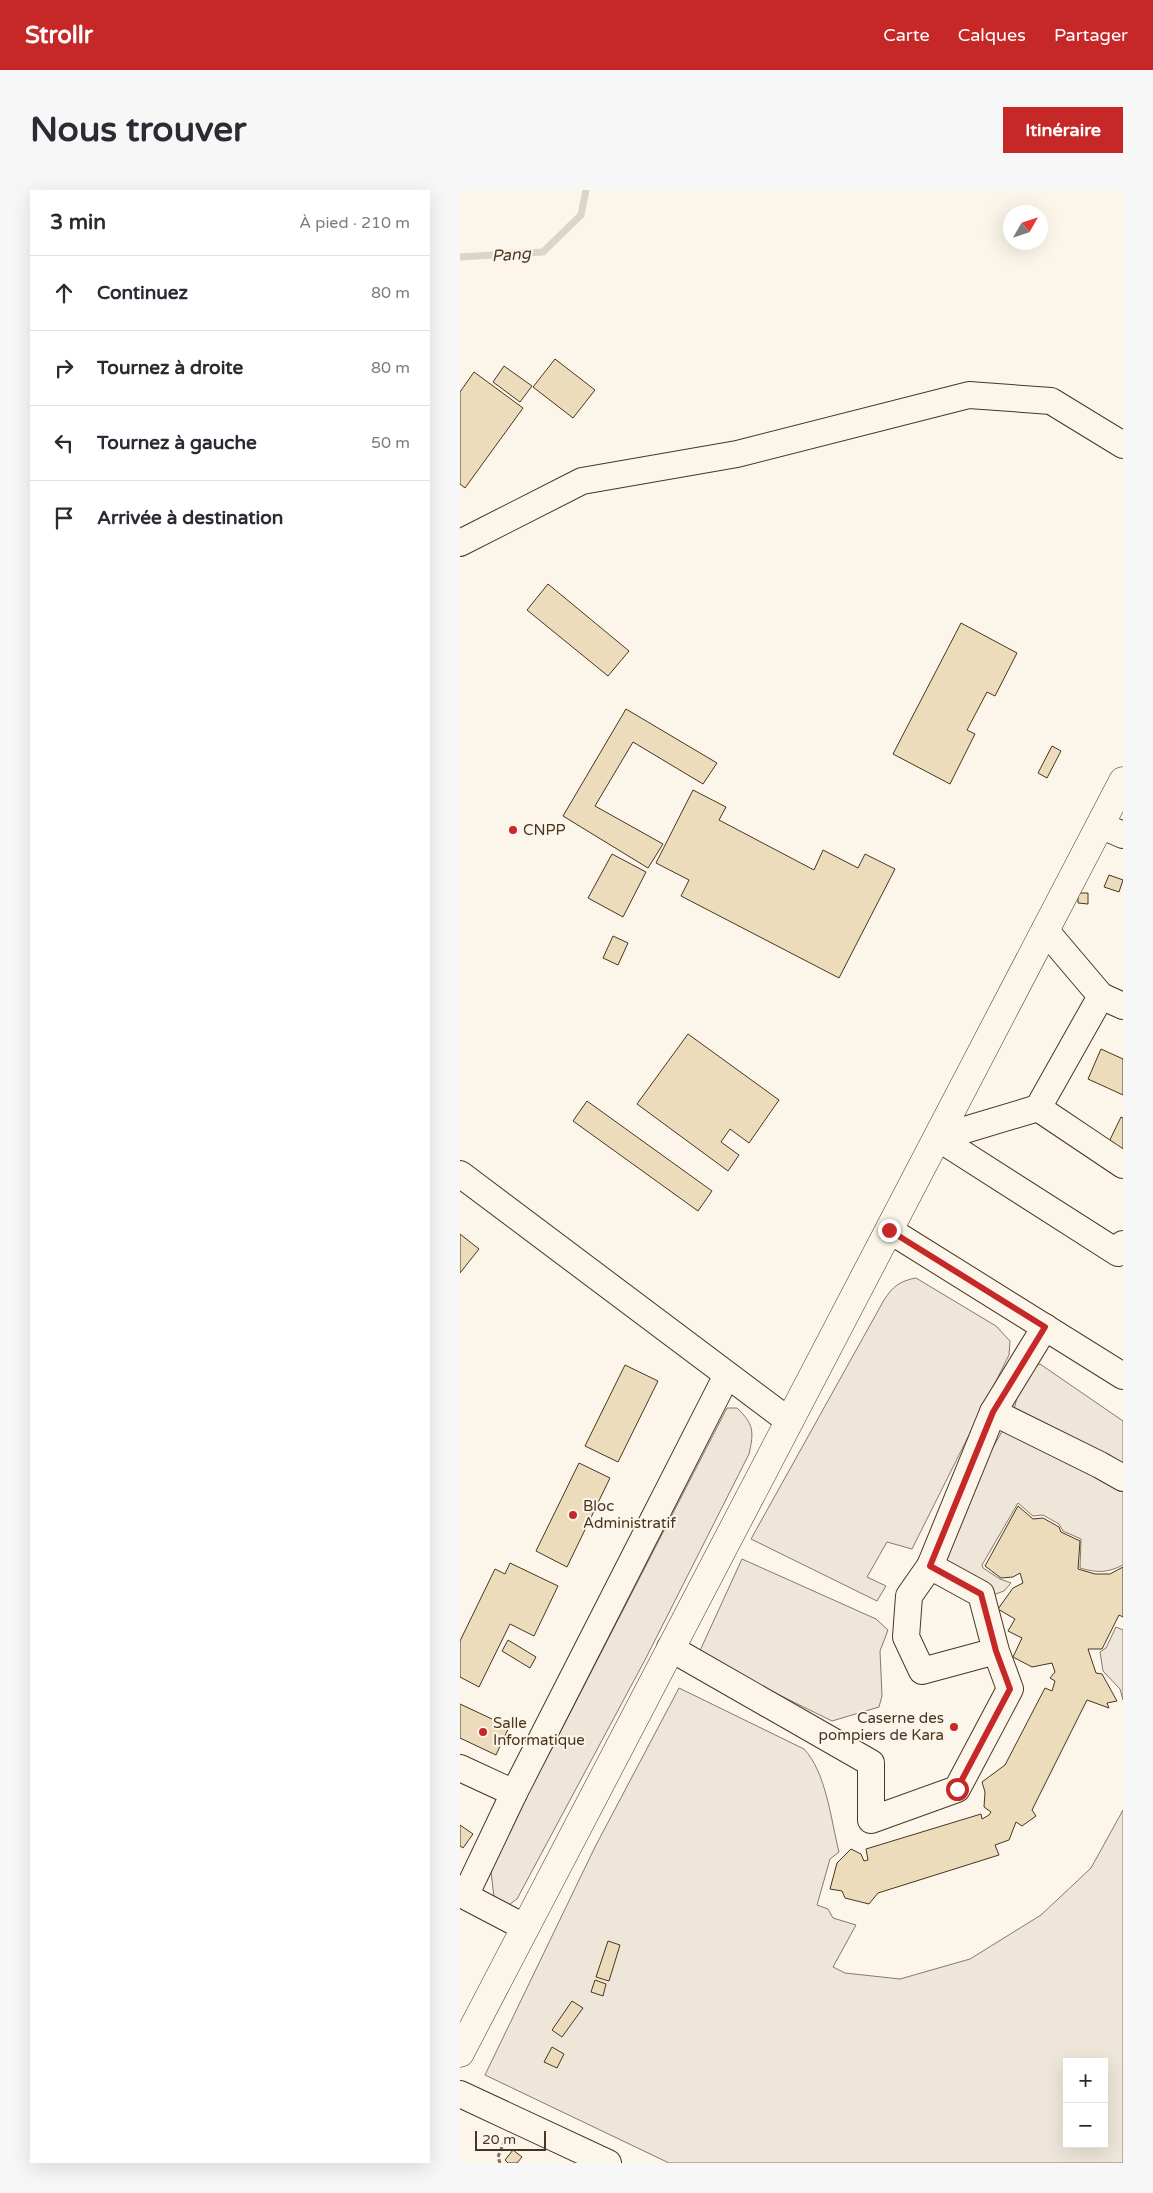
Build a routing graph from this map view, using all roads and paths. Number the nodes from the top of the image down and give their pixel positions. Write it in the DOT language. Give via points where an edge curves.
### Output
graph roads {
  1 [pos="1123,445"];
  2 [pos="460,543"];
  3 [pos="1123,781"];
  4 [pos="1112,830"];
  5 [pos="1045,930"];
  6 [pos="1112,1001"];
  7 [pos="1038,1108"];
  8 [pos="938,1138"];
  9 [pos="1123,1165"];
  10 [pos="460,1174"];
  11 [pos="889,1230"];
  12 [pos="1123,1244"];
  13 [pos="1045,1327"];
  14 [pos="727,1375"];
  15 [pos="1123,1376"];
  16 [pos="993,1412"];
  17 [pos="789,1421"];
  18 [pos="1123,1478"];
  19 [pos="930,1566"];
  20 [pos="670,1648"];
  21 [pos="996,1651"];
  22 [pos="460,1768"];
  23 [pos="514,1793"];
  24 [pos="524,1927"];
  25 [pos="460,2053"];
  26 [pos="460,2094"];
  27 [pos="608,2163"];
  1 -- 2 [label="street" via="1050,400 969,395 736,454 582,481"];
  3 -- 4 [label="highway"];
  4 -- 5 [label="highway"];
  5 -- 6 [label="street"];
  5 -- 8 [label="highway"];
  6 -- 7 [label="street"];
  7 -- 8 [label="street"];
  7 -- 9 [label="street"];
  8 -- 11 [label="highway"];
  8 -- 12 [label="street" via="1118,1253"];
  10 -- 14 [label="street"];
  11 -- 13 [label="street"];
  11 -- 17 [label="highway"];
  13 -- 15 [label="street"];
  13 -- 16 [label="street"];
  14 -- 17 [label="street"];
  14 -- 23 [label="street"];
  16 -- 18 [label="street"];
  16 -- 19 [label="street"];
  17 -- 20 [label="highway"];
  19 -- 21 [label="street" via="981,1594"];
  19 -- 21 [label="street" via="909,1596 906,1637 922,1671"];
  20 -- 21 [label="street" via="870,1763 871,1820 957,1789 1010,1689"];
  20 -- 24 [label="highway"];
  22 -- 23 [label="street"];
  23 -- 24 [label="street" via="465,1896"];
  24 -- 25 [label="highway"];
  26 -- 27 [label="street"];
}
